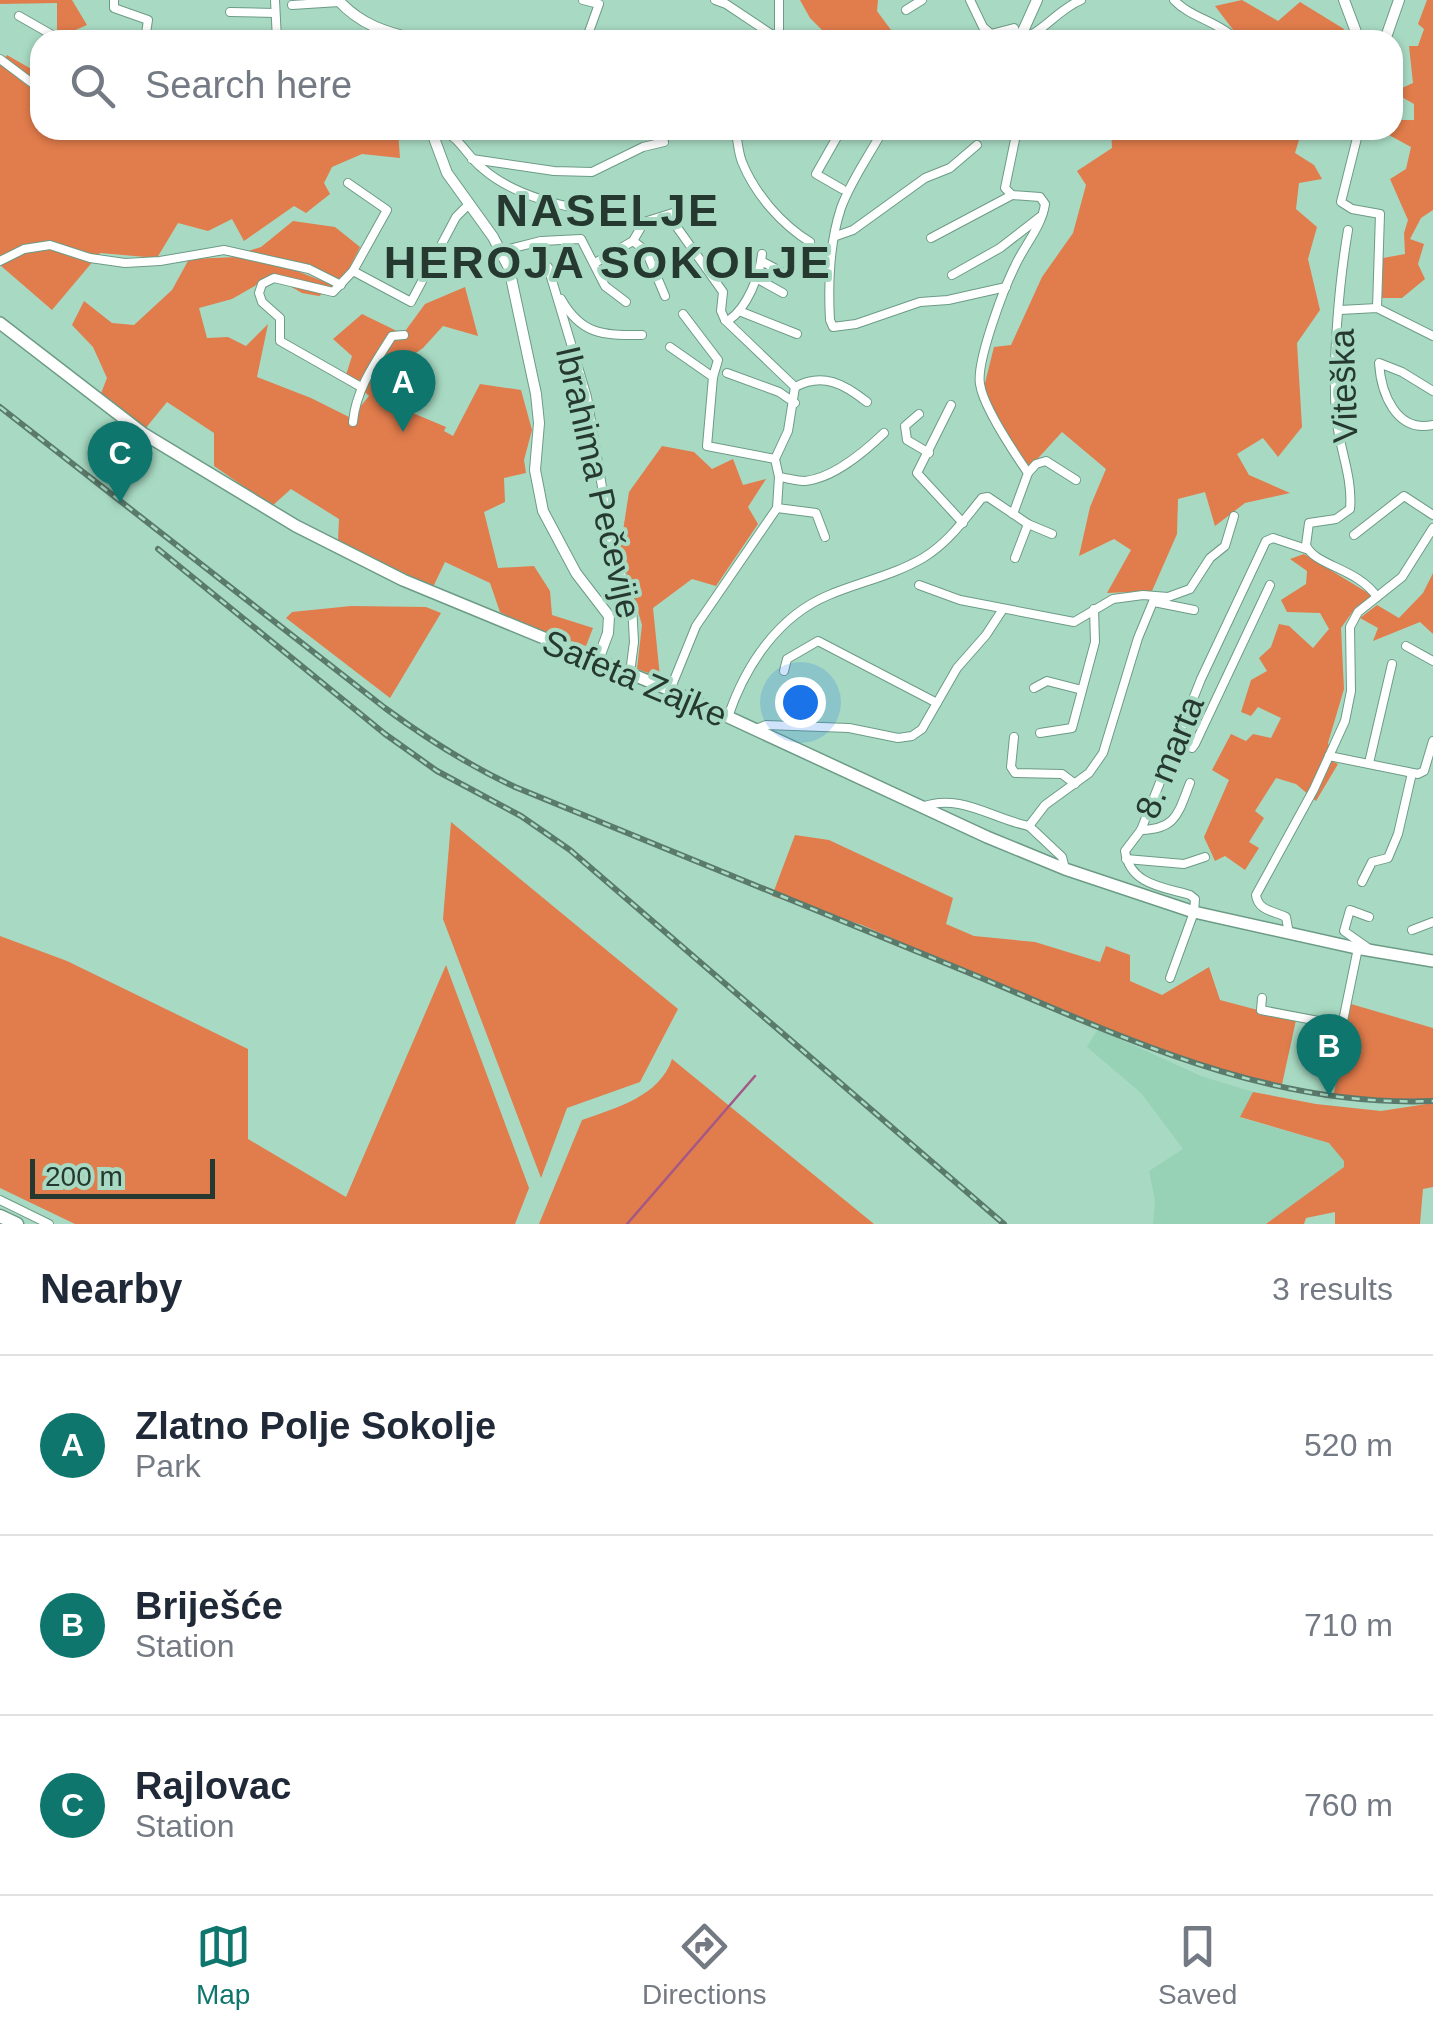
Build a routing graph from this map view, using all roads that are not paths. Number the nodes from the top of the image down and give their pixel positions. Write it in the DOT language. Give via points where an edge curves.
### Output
graph roads {
  1 [pos="114,0"];
  2 [pos="274,0"];
  3 [pos="583,0"];
  4 [pos="716,0"];
  5 [pos="780,0"];
  6 [pos="922,0"];
  7 [pos="970,0"];
  8 [pos="1037,0"];
  9 [pos="1081,0"];
  10 [pos="1174,0"];
  11 [pos="1344,0"];
  12 [pos="1399,0"];
  13 [pos="338,1"];
  14 [pos="292,5"];
  15 [pos="906,10"];
  16 [pos="230,12"];
  17 [pos="275,13"];
  18 [pos="19,16"];
  19 [pos="43,30"];
  20 [pos="146,30"];
  21 [pos="276,30"];
  22 [pos="376,30"];
  23 [pos="590,30"];
  24 [pos="764,30"];
  25 [pos="780,30"];
  26 [pos="986,30"];
  27 [pos="1024,30"];
  28 [pos="1040,30"];
  29 [pos="1225,30"];
  30 [pos="1355,30"];
  31 [pos="1388,30"];
  32 [pos="0,59"];
  33 [pos="30,82"];
  34 [pos="434,140"];
  35 [pos="458,140"];
  36 [pos="737,140"];
  37 [pos="836,140"];
  38 [pos="877,140"];
  39 [pos="1016,140"];
  40 [pos="1356,140"];
  41 [pos="664,142"];
  42 [pos="977,146"];
  43 [pos="472,159"];
  44 [pos="348,183"];
  45 [pos="842,189"];
  46 [pos="1008,191"];
  47 [pos="469,204"];
  48 [pos="586,210"];
  49 [pos="1044,214"];
  50 [pos="1348,230"];
  51 [pos="836,236"];
  52 [pos="932,238"];
  53 [pos="633,240"];
  54 [pos="810,242"];
  55 [pos="501,251"];
  56 [pos="0,261"];
  57 [pos="596,263"];
  58 [pos="548,267"];
  59 [pos="353,271"];
  60 [pos="782,272"];
  61 [pos="952,274"];
  62 [pos="756,278"];
  63 [pos="341,285"];
  64 [pos="1006,286"];
  65 [pos="556,291"];
  66 [pos="784,293"];
  67 [pos="665,296"];
  68 [pos="626,302"];
  69 [pos="1378,308"];
  70 [pos="1340,310"];
  71 [pos="738,311"];
  72 [pos="682,314"];
  73 [pos="725,320"];
  74 [pos="0,323"];
  75 [pos="796,334"];
  76 [pos="404,335"];
  77 [pos="642,335"];
  78 [pos="1433,336"];
  79 [pos="670,348"];
  80 [pos="728,373"];
  81 [pos="713,377"];
  82 [pos="361,387"];
  83 [pos="796,387"];
  84 [pos="1433,391"];
  85 [pos="867,402"];
  86 [pos="795,403"];
  87 [pos="951,405"];
  88 [pos="919,414"];
  89 [pos="353,422"];
  90 [pos="1433,426"];
  91 [pos="884,433"];
  92 [pos="928,453"];
  93 [pos="775,459"];
  94 [pos="1028,473"];
  95 [pos="779,477"];
  96 [pos="1076,480"];
  97 [pos="778,508"];
  98 [pos="1012,514"];
  99 [pos="1433,515"];
  100 [pos="1234,516"];
  101 [pos="963,524"];
  102 [pos="1028,524"];
  103 [pos="1433,528"];
  104 [pos="1052,534"];
  105 [pos="1354,535"];
  106 [pos="825,537"];
  107 [pos="1306,550"];
  108 [pos="1015,558"];
  109 [pos="919,585"];
  110 [pos="1270,585"];
  111 [pos="1377,596"];
  112 [pos="1155,599"];
  113 [pos="1002,609"];
  114 [pos="1094,609"];
  115 [pos="1194,610"];
  116 [pos="1228,620"];
  117 [pos="1251,626"];
  118 [pos="1406,646"];
  119 [pos="598,660"];
  120 [pos="1433,661"];
  121 [pos="1392,664"];
  122 [pos="784,671"];
  123 [pos="630,673"];
  124 [pos="1034,688"];
  125 [pos="670,690"];
  126 [pos="1082,690"];
  127 [pos="937,703"];
  128 [pos="728,717"];
  129 [pos="756,728"];
  130 [pos="1040,733"];
  131 [pos="1014,737"];
  132 [pos="1176,741"];
  133 [pos="1433,741"];
  134 [pos="1329,756"];
  135 [pos="1369,763"];
  136 [pos="1412,773"];
  137 [pos="1190,783"];
  138 [pos="1074,784"];
  139 [pos="922,807"];
  140 [pos="1029,826"];
  141 [pos="1141,830"];
  142 [pos="1205,857"];
  143 [pos="1126,859"];
  144 [pos="1065,869"];
  145 [pos="1362,882"];
  146 [pos="1194,912"];
  147 [pos="1369,918"];
  148 [pos="1433,922"];
  149 [pos="1412,930"];
  150 [pos="1289,934"];
  151 [pos="1365,950"];
  152 [pos="1433,961"];
  153 [pos="1170,978"];
  154 [pos="1262,998"];
  155 [pos="0,1200"];
  156 [pos="0,1216"];
  157 [pos="17,1224"];
  158 [pos="49,1224"];
  1 -- 20 [label="street" via="114,8 148,20"];
  2 -- 17 [label="street"];
  3 -- 23 [label="street" via="599,4"];
  4 -- 24 [label="street"];
  5 -- 25 [label="street"];
  6 -- 15 [label="street"];
  7 -- 26 [label="street"];
  8 -- 27 [label="street"];
  9 -- 28 [label="street" via="1060,9"];
  10 -- 29 [label="street"];
  11 -- 30 [label="street"];
  12 -- 31 [label="street"];
  13 -- 14 [label="street"];
  13 -- 22 [label="street"];
  16 -- 17 [label="street"];
  17 -- 21 [label="street"];
  18 -- 19 [label="street"];
  32 -- 33 [label="street"];
  34 -- 47 [label="street"];
  35 -- 43 [label="street"];
  36 -- 54 [label="street" via="766,202"];
  37 -- 45 [label="street" via="816,174"];
  38 -- 51 [label="street" via="846,197"];
  39 -- 46 [label="street"];
  40 -- 69 [label="street" via="1341,202 1380,214"];
  41 -- 43 [label="street" via="592,172"];
  42 -- 51 [label="street"];
  43 -- 48 [label="street" via="521,191"];
  44 -- 59 [label="street" via="387,210"];
  46 -- 49 [label="street" via="1040,196"];
  46 -- 52 [label="street"];
  47 -- 55 [label="street"];
  47 -- 59 [label="street" via="411,302"];
  49 -- 61 [label="street"];
  49 -- 64 [label="street"];
  50 -- 70 [label="street, Viteška"];
  51 -- 64 [label="street" via="829,272 833,327"];
  53 -- 57 [label="street"];
  53 -- 67 [label="street" via="646,251"];
  53 -- 73 [label="street" via="644,222 673,214 723,292"];
  55 -- 57 [label="street" via="581,238"];
  55 -- 119 [label="street" via="536,394 540,501 576,573 609,616"];
  56 -- 63 [label="street" via="50,245 124,263 224,250 309,268"];
  57 -- 68 [label="street" via="606,286"];
  58 -- 65 [label="street, Ibrahima Pečevije"];
  59 -- 63 [label="street"];
  60 -- 62 [label="street" via="762,257"];
  62 -- 66 [label="street"];
  62 -- 71 [label="street"];
  63 -- 82 [label="street" via="328,292 274,278 262,284 260,298 280,318 280,341"];
  64 -- 94 [label="street" via="979,379"];
  65 -- 77 [label="street, Ibrahima Pečevije" via="590,331"];
  65 -- 123 [label="street, Ibrahima Pečevije" via="588,397 612,547 632,604"];
  69 -- 70 [label="street"];
  69 -- 78 [label="street"];
  70 -- 107 [label="street, Viteška" via="1336,418 1350,509 1309,523"];
  71 -- 73 [label="street"];
  71 -- 75 [label="street"];
  72 -- 81 [label="street" via="718,360"];
  73 -- 83 [label="street"];
  74 -- 119 [label="main road, Safeta Zajke" via="144,434 296,526 403,580"];
  76 -- 82 [label="street" via="392,336"];
  79 -- 81 [label="street"];
  80 -- 86 [label="street"];
  81 -- 93 [label="street" via="707,446"];
  82 -- 89 [label="street"];
  83 -- 85 [label="street" via="810,380 844,384"];
  83 -- 86 [label="street"];
  84 -- 90 [label="street" via="1379,365 1390,405 1401,418"];
  86 -- 93 [label="street"];
  87 -- 92 [label="street"];
  88 -- 92 [label="street" via="905,426 907,440"];
  91 -- 95 [label="street" via="837,469 805,481"];
  92 -- 101 [label="street" via="918,475"];
  93 -- 95 [label="street"];
  94 -- 96 [label="street" via="1046,461"];
  94 -- 98 [label="street"];
  95 -- 97 [label="street"];
  97 -- 106 [label="street" via="816,513"];
  97 -- 125 [label="street" via="696,626"];
  98 -- 101 [label="street" via="985,497"];
  98 -- 102 [label="street"];
  99 -- 105 [label="street" via="1406,496"];
  100 -- 112 [label="street" via="1227,542 1194,585"];
  101 -- 128 [label="street" via="913,563 790,617 754,663"];
  102 -- 104 [label="street"];
  102 -- 108 [label="street"];
  103 -- 111 [label="street" via="1402,577"];
  107 -- 111 [label="street" via="1365,580"];
  107 -- 116 [label="street, 8. marta" via="1268,539"];
  109 -- 113 [label="street"];
  110 -- 117 [label="street"];
  111 -- 134 [label="street" via="1350,627 1351,691"];
  112 -- 114 [label="street" via="1122,597"];
  112 -- 115 [label="street"];
  112 -- 138 [label="street" via="1104,753"];
  113 -- 114 [label="street" via="1069,622"];
  113 -- 127 [label="street"];
  114 -- 126 [label="street" via="1095,637"];
  116 -- 117 [label="street"];
  116 -- 132 [label="street, 8. marta"];
  117 -- 132 [label="street" via="1194,746"];
  118 -- 120 [label="street"];
  119 -- 123 [label="main road, Safeta Zajke"];
  121 -- 135 [label="street"];
  122 -- 127 [label="street" via="787,658 818,641"];
  123 -- 125 [label="main road, Safeta Zajke"];
  124 -- 126 [label="street" via="1047,680"];
  125 -- 128 [label="main road, Safeta Zajke"];
  126 -- 130 [label="street" via="1072,728"];
  127 -- 129 [label="street" via="922,729 905,738 849,728"];
  128 -- 129 [label="main road, Safeta Zajke"];
  129 -- 139 [label="main road, Safeta Zajke"];
  131 -- 138 [label="street" via="1015,774 1062,774"];
  132 -- 141 [label="street, 8. marta"];
  133 -- 136 [label="street" via="1424,770"];
  134 -- 135 [label="street"];
  134 -- 150 [label="street" via="1256,895 1264,909 1286,917"];
  135 -- 136 [label="street"];
  136 -- 145 [label="street" via="1388,858 1372,862"];
  137 -- 141 [label="street" via="1175,819 1158,830"];
  138 -- 140 [label="street"];
  139 -- 140 [label="street" via="952,804"];
  139 -- 144 [label="main road, Safeta Zajke"];
  140 -- 144 [label="street"];
  141 -- 143 [label="street, 8. marta"];
  142 -- 143 [label="street" via="1184,864"];
  143 -- 146 [label="street, 8. marta" via="1142,881 1192,896"];
  144 -- 146 [label="main road, Safeta Zajke"];
  146 -- 150 [label="main road, Safeta Zajke"];
  146 -- 153 [label="street"];
  147 -- 151 [label="street" via="1350,910 1344,931"];
  148 -- 149 [label="street"];
  150 -- 151 [label="main road, Safeta Zajke"];
  151 -- 152 [label="main road, Safeta Zajke"];
  151 -- 154 [label="street" via="1343,1022 1261,1010"];
  155 -- 158 [label="street"];
  156 -- 157 [label="highway"];
}
